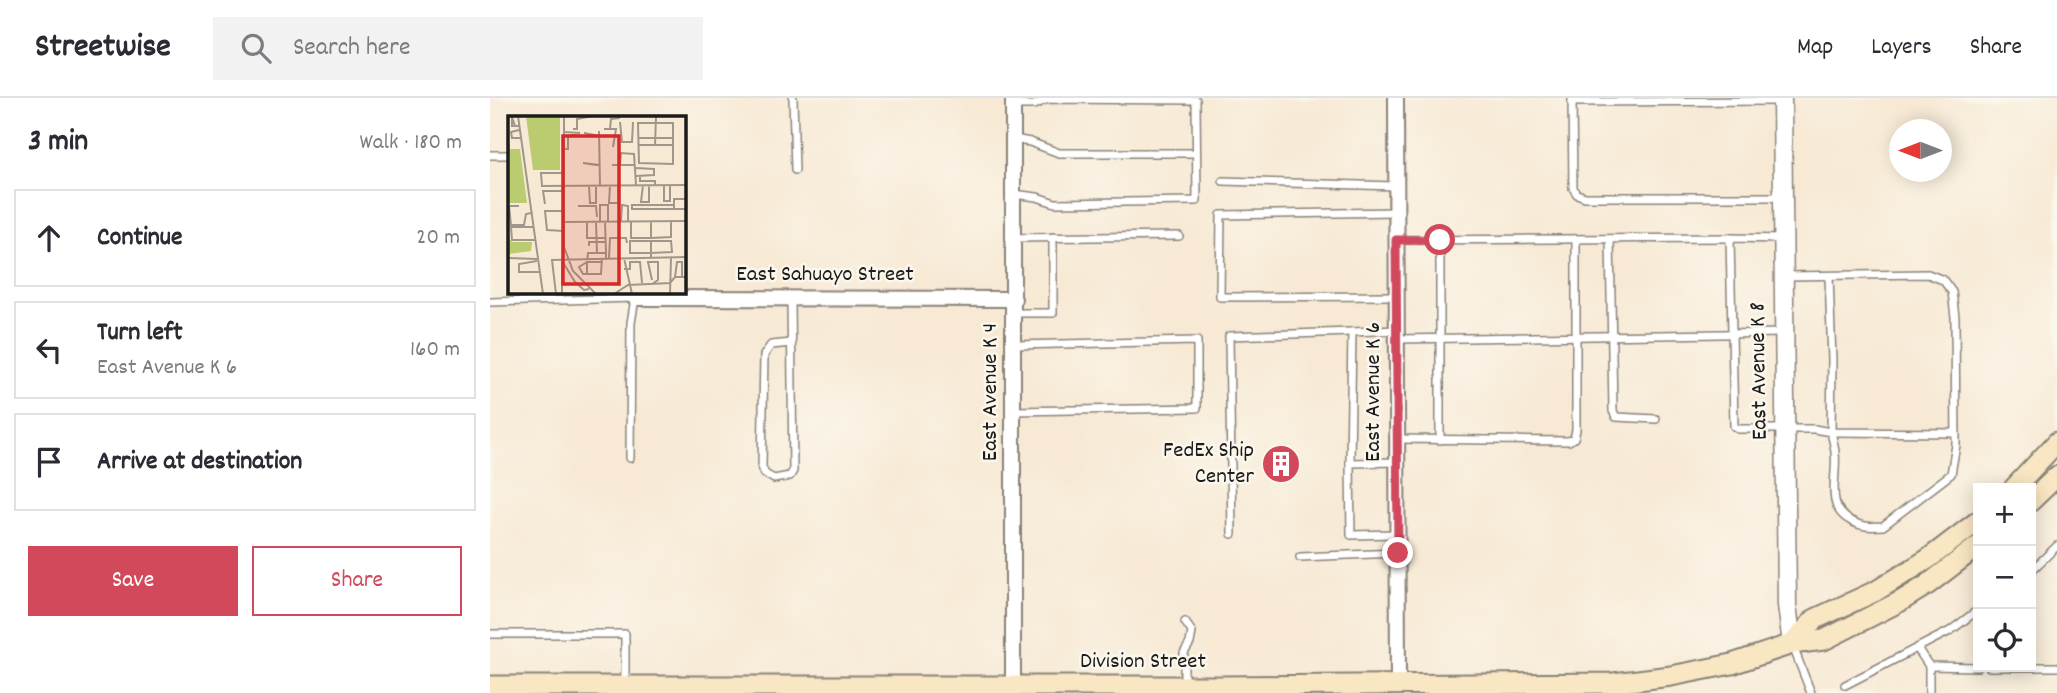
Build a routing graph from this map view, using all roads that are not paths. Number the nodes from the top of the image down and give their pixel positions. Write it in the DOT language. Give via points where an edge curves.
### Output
graph roads {
  1 [pos="793,98"];
  2 [pos="1396,98"];
  3 [pos="1572,100"];
  4 [pos="1782,100"];
  5 [pos="1013,102"];
  6 [pos="1013,139"];
  7 [pos="1196,153"];
  8 [pos="490,155"];
  9 [pos="508,155"];
  10 [pos="794,170"];
  11 [pos="1223,181"];
  12 [pos="1396,186"];
  13 [pos="1013,194"];
  14 [pos="1783,197"];
  15 [pos="1396,212"];
  16 [pos="1179,236"];
  17 [pos="1053,237"];
  18 [pos="1013,238"];
  19 [pos="1730,238"];
  20 [pos="1576,239"];
  21 [pos="1610,239"];
  22 [pos="1783,239"];
  23 [pos="1396,240"];
  24 [pos="1440,240"];
  25 [pos="1783,276"];
  26 [pos="1829,276"];
  27 [pos="1397,296"];
  28 [pos="635,298"];
  29 [pos="791,298"];
  30 [pos="490,302"];
  31 [pos="1014,306"];
  32 [pos="1352,332"];
  33 [pos="1784,333"];
  34 [pos="1397,334"];
  35 [pos="1731,334"];
  36 [pos="1611,335"];
  37 [pos="1576,336"];
  38 [pos="1441,338"];
  39 [pos="792,343"];
  40 [pos="1014,345"];
  41 [pos="1013,411"];
  42 [pos="1656,419"];
  43 [pos="1785,429"];
  44 [pos="1831,432"];
  45 [pos="1955,433"];
  46 [pos="1397,439"];
  47 [pos="1440,440"];
  48 [pos="2057,442"];
  49 [pos="630,458"];
  50 [pos="1397,462"];
  51 [pos="1350,463"];
  52 [pos="2057,476"];
  53 [pos="2019,483"];
  54 [pos="2036,496"];
  55 [pos="1973,525"];
  56 [pos="1232,534"];
  57 [pos="1398,534"];
  58 [pos="2057,546"];
  59 [pos="1973,550"];
  60 [pos="1398,553"];
  61 [pos="1300,556"];
  62 [pos="2036,566"];
  63 [pos="1973,614"];
  64 [pos="1185,622"];
  65 [pos="490,634"];
  66 [pos="1792,644"];
  67 [pos="1917,648"];
  68 [pos="1929,666"];
  69 [pos="1973,667"];
  70 [pos="2036,667"];
  71 [pos="2057,667"];
  72 [pos="1398,685"];
  73 [pos="1844,685"];
  74 [pos="490,686"];
  75 [pos="1184,686"];
  76 [pos="625,687"];
  77 [pos="1285,689"];
  78 [pos="1495,689"];
  79 [pos="879,690"];
  80 [pos="1014,690"];
  81 [pos="1073,690"];
  82 [pos="1216,690"];
  83 [pos="1811,693"];
  84 [pos="1929,693"];
  1 -- 10 [label="lane"];
  2 -- 12 [label="street, East Avenue K 6"];
  3 -- 4 [label="lane"];
  3 -- 14 [label="lane" via="1573,188 1577,194"];
  4 -- 14 [label="street, East Avenue K 8"];
  5 -- 6 [label="street, East Avenue K 4"];
  5 -- 7 [label="lane" via="1196,100"];
  6 -- 7 [label="lane" via="1059,153"];
  6 -- 13 [label="street, East Avenue K 4"];
  7 -- 13 [label="lane" via="1196,201 1055,203"];
  8 -- 9 [label="lane"];
  11 -- 12 [label="lane"];
  12 -- 15 [label="street, East Avenue K 6"];
  13 -- 18 [label="street, East Avenue K 4"];
  14 -- 22 [label="street, East Avenue K 8"];
  15 -- 23 [label="street, East Avenue K 6"];
  15 -- 27 [label="lane" via="1221,215 1220,297"];
  16 -- 17 [label="lane"];
  17 -- 18 [label="lane"];
  17 -- 31 [label="lane" via="1053,313"];
  18 -- 31 [label="street, East Avenue K 4"];
  19 -- 21 [label="lane"];
  19 -- 22 [label="lane"];
  19 -- 35 [label="lane"];
  20 -- 21 [label="lane"];
  20 -- 24 [label="lane"];
  20 -- 37 [label="lane"];
  21 -- 36 [label="lane"];
  22 -- 25 [label="street, East Avenue K 8"];
  23 -- 24 [label="lane"];
  23 -- 27 [label="street, East Avenue K 6"];
  24 -- 38 [label="lane"];
  25 -- 26 [label="lane"];
  25 -- 33 [label="street, East Avenue K 8"];
  26 -- 44 [label="lane"];
  26 -- 45 [label="lane" via="1928,274 1943,280 1952,292 1955,317"];
  27 -- 34 [label="street, East Avenue K 6"];
  28 -- 29 [label="street, East Sahuayo Street"];
  28 -- 30 [label="lane"];
  28 -- 49 [label="lane"];
  29 -- 31 [label="street, East Sahuayo Street"];
  29 -- 39 [label="lane"];
  31 -- 40 [label="street, East Avenue K 4"];
  32 -- 34 [label="lane"];
  32 -- 51 [label="lane"];
  32 -- 56 [label="lane" via="1229,336"];
  33 -- 35 [label="lane"];
  33 -- 43 [label="street, East Avenue K 8"];
  34 -- 38 [label="lane"];
  34 -- 46 [label="street, East Avenue K 6"];
  35 -- 36 [label="lane"];
  35 -- 43 [label="lane" via="1734,426"];
  36 -- 37 [label="lane"];
  36 -- 42 [label="lane" via="1613,411 1622,418"];
  37 -- 38 [label="lane"];
  37 -- 47 [label="lane" via="1574,438"];
  38 -- 47 [label="lane"];
  39 -- 39 [label="lane" via="793,471 774,479 762,467 764,355 771,345"];
  40 -- 41 [label="street, East Avenue K 4"];
  40 -- 41 [label="lane" via="1197,341 1197,408"];
  41 -- 80 [label="street, East Avenue K 4"];
  43 -- 44 [label="lane"];
  43 -- 66 [label="street, East Avenue K 8" via="1787,605"];
  44 -- 45 [label="lane"];
  44 -- 45 [label="lane" via="1834,506 1842,517 1869,528 1883,526 1951,474"];
  46 -- 47 [label="lane"];
  46 -- 50 [label="street, East Avenue K 6"];
  48 -- 53 [label="main road"];
  50 -- 51 [label="lane"];
  50 -- 57 [label="street, East Avenue K 6"];
  51 -- 57 [label="lane" via="1351,535"];
  52 -- 54 [label="main road"];
  55 -- 66 [label="main road" via="1876,591 1815,619"];
  57 -- 60 [label="street, East Avenue K 6"];
  58 -- 62 [label="lane"];
  59 -- 66 [label="main road, Division Street" via="1927,586 1876,614 1825,640"];
  60 -- 61 [label="lane"];
  60 -- 72 [label="street, East Avenue K 6"];
  63 -- 67 [label="lane"];
  64 -- 75 [label="lane" via="1192,632 1184,653"];
  65 -- 76 [label="lane" via="625,634"];
  66 -- 78 [label="main road, Division Street" via="1731,664 1671,676"];
  66 -- 83 [label="lane"];
  67 -- 68 [label="lane"];
  67 -- 73 [label="lane"];
  68 -- 69 [label="lane"];
  68 -- 84 [label="lane"];
  70 -- 71 [label="lane"];
  72 -- 77 [label="main road, Division Street"];
  72 -- 78 [label="main road, Division Street"];
  74 -- 76 [label="main road, Division Street"];
  75 -- 81 [label="main road, Division Street"];
  75 -- 82 [label="main road, Division Street"];
  76 -- 79 [label="main road, Division Street"];
  77 -- 82 [label="main road, Division Street"];
  79 -- 80 [label="main road, Division Street"];
  80 -- 81 [label="main road, Division Street"];
}
